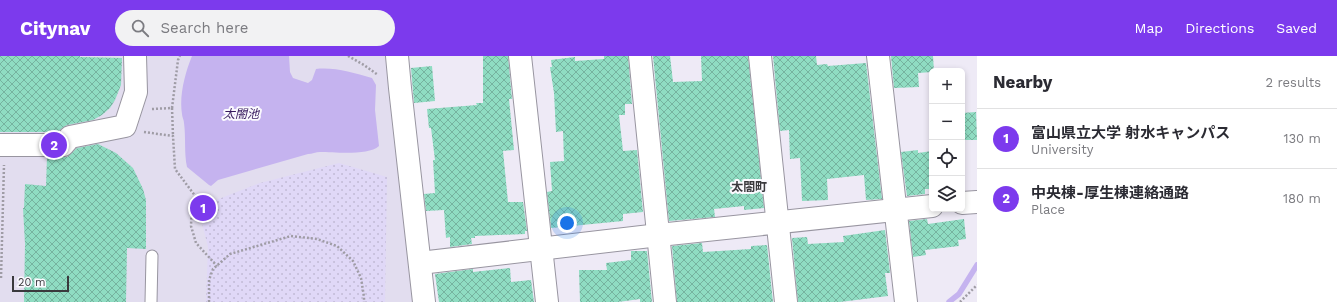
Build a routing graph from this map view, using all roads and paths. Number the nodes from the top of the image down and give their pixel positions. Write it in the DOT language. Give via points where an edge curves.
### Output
graph roads {
  1 [pos="135,56"];
  2 [pos="180,56"];
  3 [pos="397,56"];
  4 [pos="520,56"];
  5 [pos="640,56"];
  6 [pos="760,56"];
  7 [pos="878,56"];
  8 [pos="172,108"];
  9 [pos="125,126"];
  10 [pos="173,136"];
  11 [pos="2,152"];
  12 [pos="977,202"];
  13 [pos="965,203"];
  14 [pos="929,206"];
  15 [pos="894,210"];
  16 [pos="777,223"];
  17 [pos="659,236"];
  18 [pos="542,250"];
  19 [pos="152,256"];
  20 [pos="420,263"];
  21 [pos="217,266"];
  22 [pos="1,278"];
  23 [pos="977,285"];
  24 [pos="151,302"];
  25 [pos="209,302"];
  26 [pos="364,302"];
  27 [pos="424,302"];
  28 [pos="547,302"];
  29 [pos="665,302"];
  30 [pos="786,302"];
  31 [pos="906,302"];
  32 [pos="960,302"];
  1 -- 9 [label="street" via="136,92"];
  2 -- 8 [label="path"];
  3 -- 20 [label="street"];
  4 -- 18 [label="street"];
  5 -- 17 [label="street"];
  6 -- 16 [label="street"];
  7 -- 15 [label="street"];
  8 -- 9 [label="path" via="149,109"];
  8 -- 10 [label="path"];
  9 -- 10 [label="path"];
  9 -- 11 [label="street" via="70,137 54,145"];
  10 -- 21 [label="path" via="175,169 196,196 192,200 191,226 196,243"];
  11 -- 22 [label="path"];
  12 -- 13 [label="street"];
  14 -- 15 [label="street"];
  15 -- 16 [label="street"];
  15 -- 31 [label="street"];
  16 -- 17 [label="street"];
  16 -- 30 [label="street"];
  17 -- 18 [label="street"];
  17 -- 29 [label="street"];
  18 -- 20 [label="street"];
  18 -- 28 [label="street"];
  19 -- 24 [label="lane"];
  20 -- 27 [label="street"];
  21 -- 25 [label="path" via="213,269 210,280"];
  21 -- 26 [label="path" via="230,254 292,236 317,239 337,246 353,261 361,278"];
  23 -- 32 [label="path"];
}
